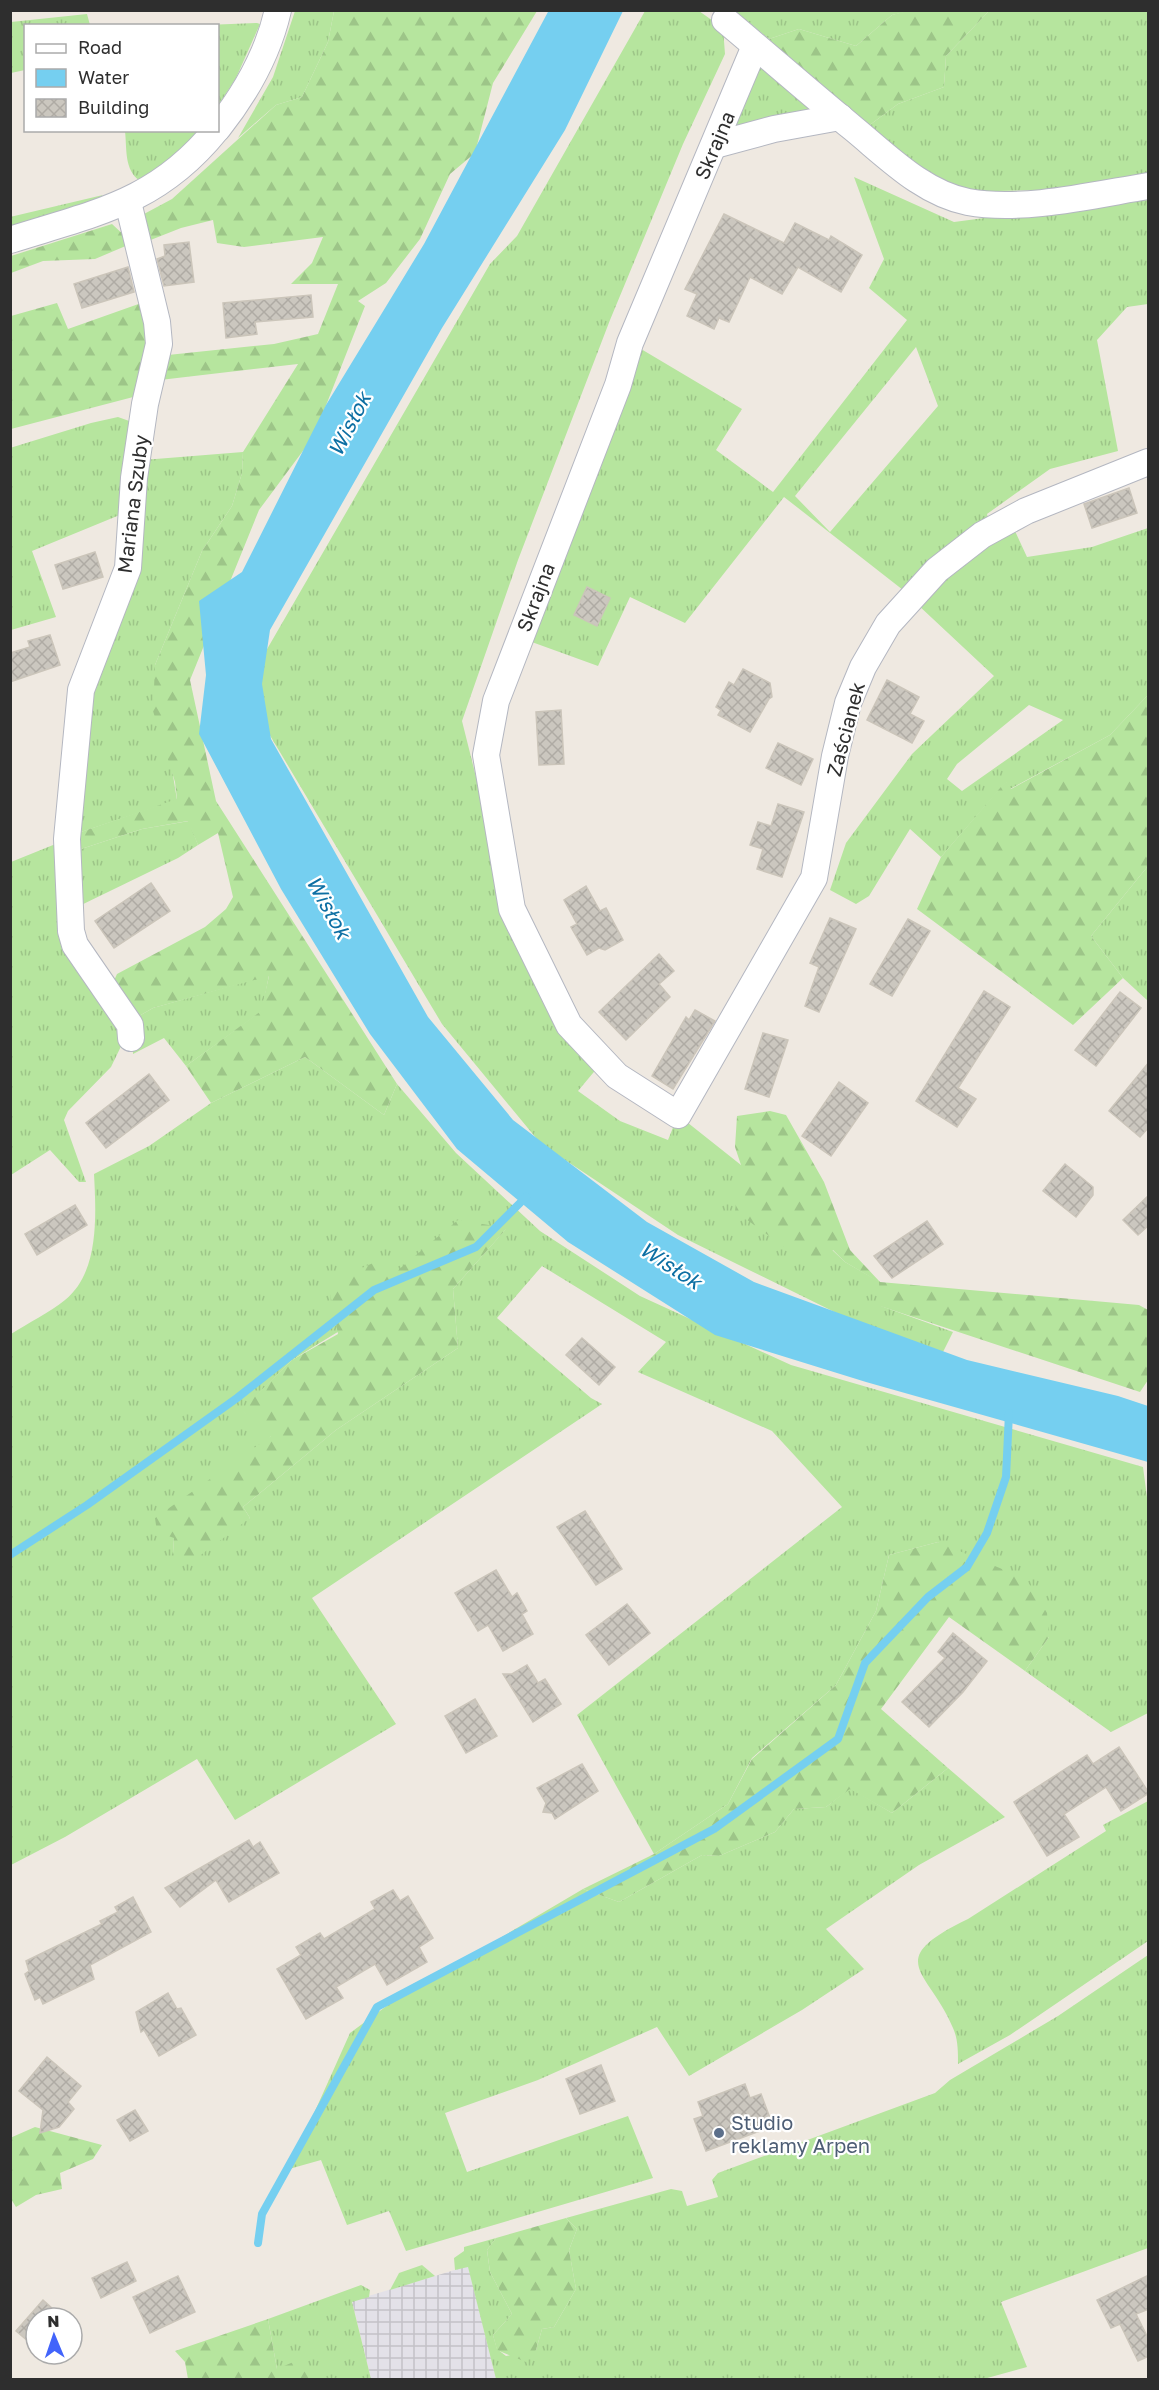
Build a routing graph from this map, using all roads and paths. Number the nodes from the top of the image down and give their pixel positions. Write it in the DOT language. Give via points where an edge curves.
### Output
graph roads {
  1 [pos="278,10"];
  2 [pos="725,20"];
  3 [pos="755,46"];
  4 [pos="840,117"];
  5 [pos="219,126"];
  6 [pos="214,132"];
  7 [pos="715,145"];
  8 [pos="1149,186"];
  9 [pos="128,202"];
  10 [pos="10,240"];
  11 [pos="1149,462"];
  12 [pos="131,1038"];
  13 [pos="678,1115"];
  1 -- 5 [label="street" via="257,69"];
  2 -- 3 [label="street"];
  3 -- 4 [label="street"];
  3 -- 7 [label="street, Skrajna"];
  4 -- 7 [label="street"];
  4 -- 8 [label="street" via="921,182 958,200 989,204 1040,202"];
  6 -- 9 [label="street" via="162,183"];
  7 -- 13 [label="street, Skrajna" via="630,343 618,385 500,691 486,755 512,909 569,1025 617,1076"];
  9 -- 10 [label="street"];
  9 -- 12 [label="street, Mariana Szuby" via="159,344 134,478 128,568 81,690 67,839 75,945 130,1025"];
  11 -- 13 [label="street, Zaścianek" via="1026,511 982,535 937,570 888,624 848,703 814,878"];
}
